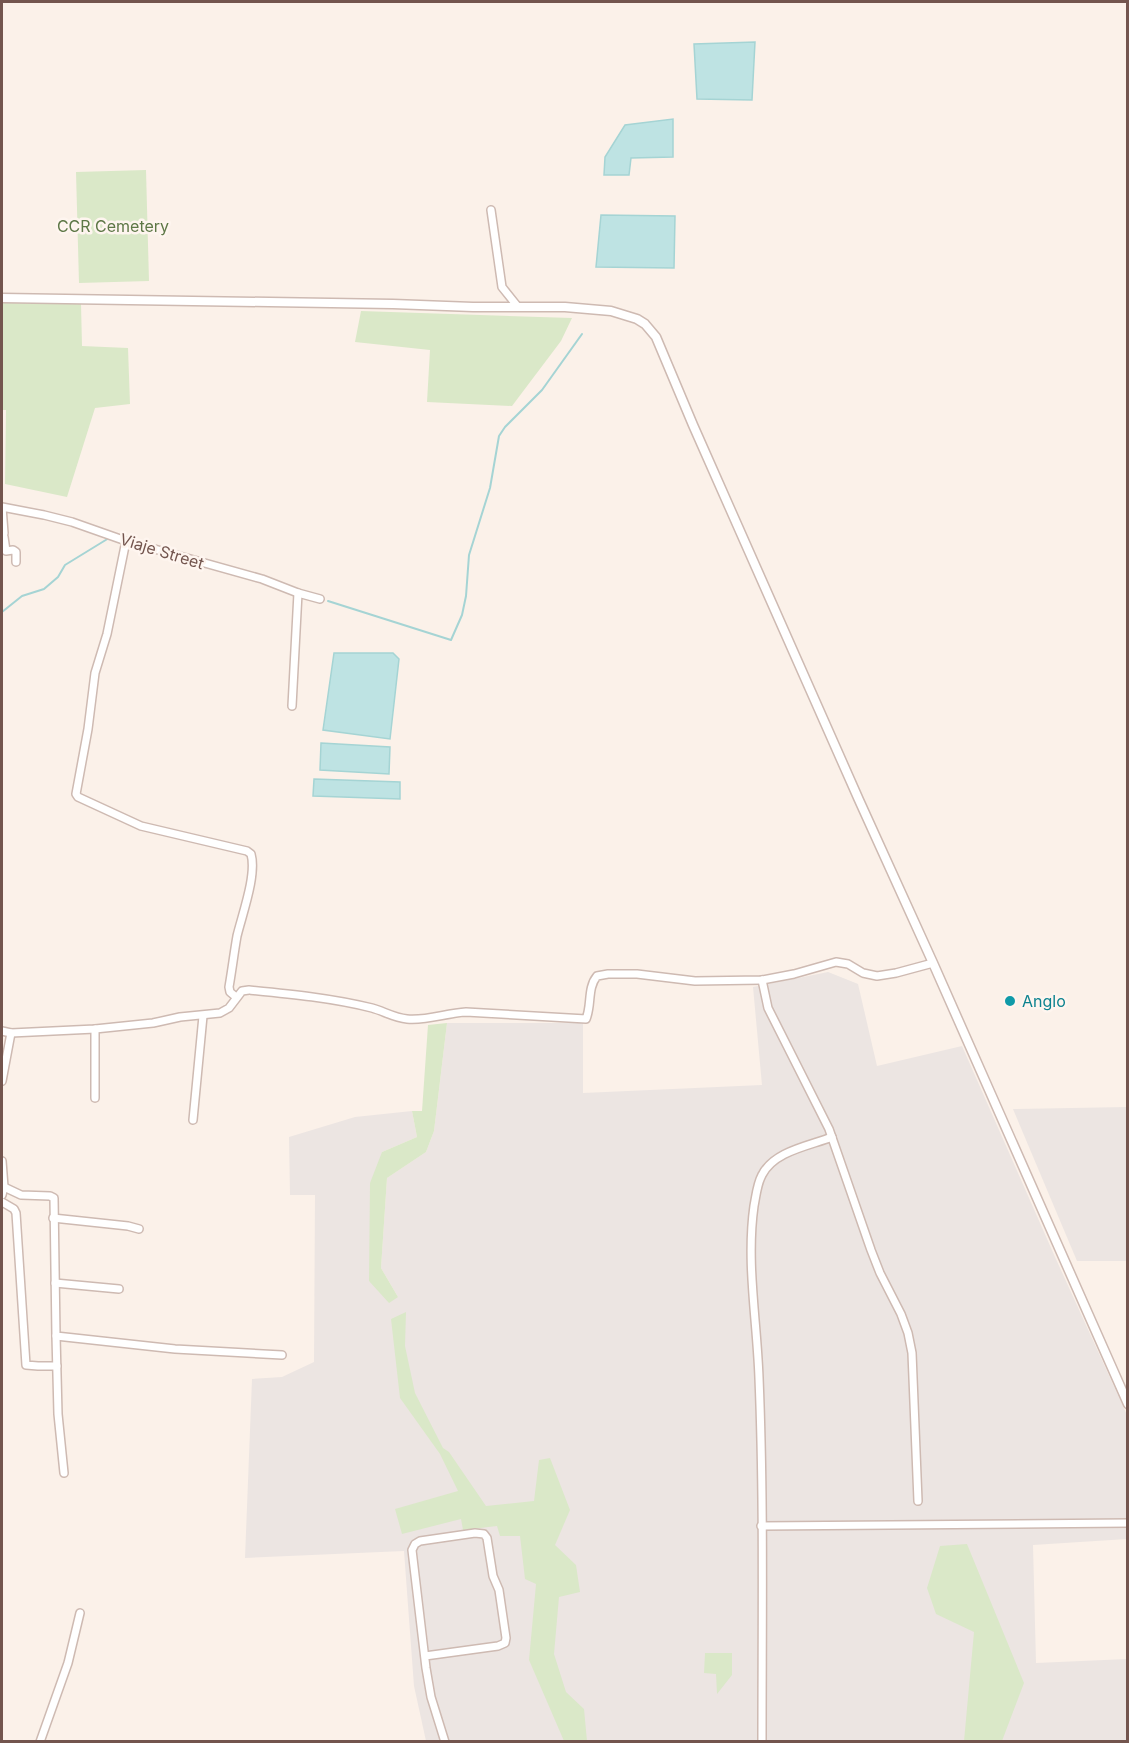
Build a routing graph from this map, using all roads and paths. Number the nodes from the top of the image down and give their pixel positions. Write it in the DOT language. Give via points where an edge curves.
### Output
graph roads {
  1 [pos="491,210"];
  2 [pos="2,298"];
  3 [pos="518,307"];
  4 [pos="2,507"];
  5 [pos="126,541"];
  6 [pos="16,562"];
  7 [pos="298,593"];
  8 [pos="320,598"];
  9 [pos="292,706"];
  10 [pos="933,963"];
  11 [pos="762,980"];
  12 [pos="236,997"];
  13 [pos="203,1016"];
  14 [pos="95,1029"];
  15 [pos="2,1031"];
  16 [pos="11,1033"];
  17 [pos="2,1082"];
  18 [pos="95,1098"];
  19 [pos="193,1120"];
  20 [pos="832,1137"];
  21 [pos="2,1161"];
  22 [pos="4,1186"];
  23 [pos="2,1195"];
  24 [pos="2,1202"];
  25 [pos="53,1218"];
  26 [pos="139,1229"];
  27 [pos="55,1283"];
  28 [pos="118,1289"];
  29 [pos="56,1336"];
  30 [pos="282,1355"];
  31 [pos="57,1366"];
  32 [pos="1128,1404"];
  33 [pos="64,1473"];
  34 [pos="918,1501"];
  35 [pos="1128,1523"];
  36 [pos="761,1526"];
  37 [pos="80,1613"];
  38 [pos="425,1656"];
  39 [pos="40,1742"];
  40 [pos="445,1742"];
  41 [pos="762,1742"];
  1 -- 3 [label="street" via="502,287"];
  2 -- 3 [label="street"];
  3 -- 10 [label="street" via="612,311 637,319 656,337"];
  4 -- 5 [label="street, Viaje Street" via="53,517"];
  4 -- 6 [label="street" via="5,549 16,552"];
  5 -- 7 [label="street, Viaje Street"];
  5 -- 12 [label="street" via="110,624 95,673 76,794 141,826 250,852 249,886 229,987"];
  7 -- 8 [label="street, Viaje Street"];
  7 -- 9 [label="street"];
  10 -- 11 [label="street" via="877,976 836,962"];
  10 -- 32 [label="street"];
  11 -- 12 [label="street" via="597,976 590,991 586,1019 466,1012 406,1019 372,1008 307,996 249,990"];
  11 -- 20 [label="street" via="768,1008"];
  12 -- 13 [label="street" via="224,1011"];
  13 -- 14 [label="street"];
  13 -- 19 [label="street"];
  14 -- 16 [label="street"];
  14 -- 18 [label="street"];
  15 -- 16 [label="street"];
  16 -- 17 [label="street"];
  20 -- 34 [label="street" via="871,1250 908,1333"];
  20 -- 36 [label="street" via="780,1156 761,1176 756,1195 750,1248 759,1377"];
  21 -- 22 [label="street"];
  22 -- 23 [label="street"];
  22 -- 25 [label="street" via="21,1195 54,1198"];
  24 -- 31 [label="street" via="16,1213 26,1365"];
  25 -- 26 [label="street"];
  25 -- 27 [label="street"];
  27 -- 28 [label="street"];
  27 -- 29 [label="street"];
  29 -- 30 [label="street"];
  29 -- 31 [label="street"];
  31 -- 33 [label="street"];
  35 -- 36 [label="street"];
  36 -- 41 [label="street"];
  37 -- 39 [label="street" via="68,1663"];
  38 -- 38 [label="street" via="412,1548 420,1541 484,1534 499,1590 506,1642"];
  38 -- 40 [label="street" via="431,1697"];
}
